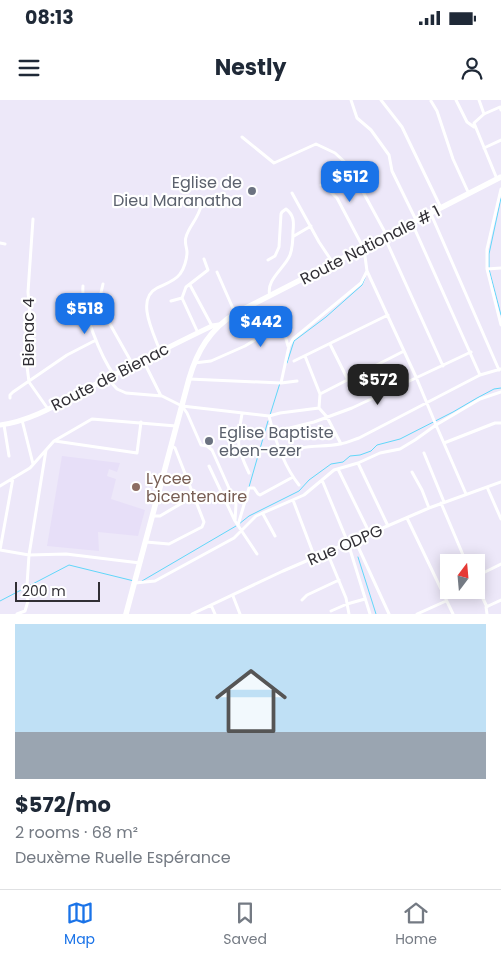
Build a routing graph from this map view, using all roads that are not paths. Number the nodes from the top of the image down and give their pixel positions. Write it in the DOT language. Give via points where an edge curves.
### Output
graph roads {
  1 [pos="351,100"];
  2 [pos="381,100"];
  3 [pos="456,100"];
  4 [pos="479,100"];
  5 [pos="431,101"];
  6 [pos="501,108"];
  7 [pos="484,114"];
  8 [pos="475,127"];
  9 [pos="242,137"];
  10 [pos="501,140"];
  11 [pos="484,148"];
  12 [pos="499,178"];
  13 [pos="321,185"];
  14 [pos="501,188"];
  15 [pos="292,193"];
  16 [pos="469,194"];
  17 [pos="201,206"];
  18 [pos="441,208"];
  19 [pos="431,214"];
  20 [pos="33,219"];
  21 [pos="414,222"];
  22 [pos="311,226"];
  23 [pos="293,236"];
  24 [pos="386,237"];
  25 [pos="0,243"];
  26 [pos="6,244"];
  27 [pos="362,245"];
  28 [pos="204,259"];
  29 [pos="268,260"];
  30 [pos="333,264"];
  31 [pos="501,268"];
  32 [pos="487,269"];
  33 [pos="367,271"];
  34 [pos="217,272"];
  35 [pos="103,284"];
  36 [pos="190,285"];
  37 [pos="83,286"];
  38 [pos="270,296"];
  39 [pos="495,296"];
  40 [pos="501,296"];
  41 [pos="182,298"];
  42 [pos="171,301"];
  43 [pos="236,313"];
  44 [pos="388,315"];
  45 [pos="216,325"];
  46 [pos="501,325"];
  47 [pos="198,333"];
  48 [pos="96,340"];
  49 [pos="330,344"];
  50 [pos="288,346"];
  51 [pos="160,351"];
  52 [pos="404,351"];
  53 [pos="471,352"];
  54 [pos="305,356"];
  55 [pos="143,360"];
  56 [pos="294,361"];
  57 [pos="194,363"];
  58 [pos="133,365"];
  59 [pos="442,366"];
  60 [pos="500,370"];
  61 [pos="114,375"];
  62 [pos="480,375"];
  63 [pos="416,377"];
  64 [pos="107,378"];
  65 [pos="188,379"];
  66 [pos="348,380"];
  67 [pos="298,381"];
  68 [pos="29,382"];
  69 [pos="281,383"];
  70 [pos="501,392"];
  71 [pos="320,394"];
  72 [pos="162,396"];
  73 [pos="10,398"];
  74 [pos="427,403"];
  75 [pos="182,406"];
  76 [pos="319,408"];
  77 [pos="48,409"];
  78 [pos="242,414"];
  79 [pos="268,416"];
  80 [pos="327,417"];
  81 [pos="22,420"];
  82 [pos="142,422"];
  83 [pos="501,423"];
  84 [pos="2,425"];
  85 [pos="436,425"];
  86 [pos="176,426"];
  87 [pos="274,432"];
  88 [pos="54,441"];
  89 [pos="444,443"];
  90 [pos="341,444"];
  91 [pos="172,446"];
  92 [pos="46,450"];
  93 [pos="424,453"];
  94 [pos="9,456"];
  95 [pos="282,456"];
  96 [pos="358,463"];
  97 [pos="34,464"];
  98 [pos="209,466"];
  99 [pos="338,469"];
  100 [pos="412,472"];
  101 [pos="248,473"];
  102 [pos="293,477"];
  103 [pos="13,478"];
  104 [pos="322,480"];
  105 [pos="501,482"];
  106 [pos="299,485"];
  107 [pos="0,486"];
  108 [pos="487,487"];
  109 [pos="466,494"];
  110 [pos="194,496"];
  111 [pos="293,500"];
  112 [pos="443,502"];
  113 [pos="429,508"];
  114 [pos="263,514"];
  115 [pos="152,516"];
  116 [pos="407,518"];
  117 [pos="501,518"];
  118 [pos="235,521"];
  119 [pos="238,525"];
  120 [pos="388,526"];
  121 [pos="242,530"];
  122 [pos="370,534"];
  123 [pos="276,536"];
  124 [pos="355,540"];
  125 [pos="145,542"];
  126 [pos="348,543"];
  127 [pos="327,552"];
  128 [pos="257,554"];
  129 [pos="463,554"];
  130 [pos="29,555"];
  131 [pos="315,558"];
  132 [pos="140,563"];
  133 [pos="501,564"];
  134 [pos="485,572"];
  135 [pos="338,580"];
  136 [pos="134,583"];
  137 [pos="27,585"];
  138 [pos="26,593"];
  139 [pos="233,596"];
  140 [pos="365,598"];
  141 [pos="483,599"];
  142 [pos="302,600"];
  143 [pos="501,600"];
  144 [pos="446,601"];
  145 [pos="211,604"];
  146 [pos="347,604"];
  147 [pos="487,607"];
  148 [pos="331,611"];
  149 [pos="17,614"];
  150 [pos="126,614"];
  151 [pos="192,614"];
  152 [pos="215,614"];
  153 [pos="240,614"];
  154 [pos="349,614"];
  155 [pos="370,614"];
  156 [pos="389,614"];
  157 [pos="417,614"];
  158 [pos="453,614"];
  159 [pos="486,614"];
  1 -- 21 [label="street" via="357,118 389,155 392,171"];
  2 -- 18 [label="street" via="402,127"];
  3 -- 8 [label="street" via="467,122"];
  4 -- 7 [label="street"];
  5 -- 16 [label="street"];
  6 -- 7 [label="street"];
  7 -- 8 [label="street" via="474,123"];
  8 -- 11 [label="street"];
  9 -- 24 [label="street" via="274,163 316,144 335,153 349,166"];
  10 -- 11 [label="street"];
  11 -- 12 [label="street"];
  12 -- 16 [label="main road, Route Nationale # 1"];
  13 -- 27 [label="street" via="337,198"];
  14 -- 32 [label="street" via="487,249"];
  15 -- 22 [label="street"];
  16 -- 18 [label="main road, Route Nationale # 1"];
  17 -- 51 [label="street" via="199,216 185,238 187,254 182,273 154,289 145,306"];
  18 -- 19 [label="main road, Route Nationale # 1"];
  19 -- 21 [label="main road, Route Nationale # 1"];
  19 -- 60 [label="street"];
  20 -- 68 [label="street, Bienac 4" via="28,292 32,336 27,366"];
  21 -- 24 [label="main road, Route Nationale # 1"];
  21 -- 53 [label="street"];
  22 -- 23 [label="street"];
  22 -- 30 [label="street"];
  23 -- 29 [label="street" via="292,215 284,210 279,247 276,256"];
  23 -- 38 [label="street" via="290,256 270,284"];
  24 -- 27 [label="main road, Route Nationale # 1"];
  24 -- 59 [label="street"];
  25 -- 26 [label="street"];
  27 -- 30 [label="main road, Route Nationale # 1"];
  27 -- 33 [label="street"];
  28 -- 36 [label="street" via="208,270"];
  30 -- 38 [label="main road, Route Nationale # 1"];
  31 -- 32 [label="street"];
  32 -- 39 [label="street"];
  33 -- 44 [label="street"];
  33 -- 50 [label="street" via="361,283"];
  34 -- 43 [label="street"];
  35 -- 58 [label="street" via="102,310"];
  36 -- 41 [label="street"];
  36 -- 45 [label="street"];
  37 -- 48 [label="street" via="84,306"];
  38 -- 43 [label="main road, Route Nationale # 1"];
  39 -- 40 [label="street"];
  39 -- 46 [label="street"];
  41 -- 42 [label="street"];
  41 -- 47 [label="street"];
  43 -- 45 [label="main road, Route Nationale # 1"];
  44 -- 49 [label="street"];
  44 -- 52 [label="street"];
  45 -- 47 [label="main road, Route de Bienac"];
  45 -- 57 [label="main road, Route Nationale # 1"];
  47 -- 51 [label="main road, Route de Bienac"];
  48 -- 61 [label="street"];
  48 -- 68 [label="street" via="67,355"];
  49 -- 54 [label="street"];
  49 -- 66 [label="street"];
  50 -- 57 [label="street" via="279,325 245,346 211,361"];
  50 -- 69 [label="street"];
  51 -- 55 [label="main road, Route de Bienac"];
  52 -- 63 [label="street"];
  52 -- 66 [label="street"];
  53 -- 59 [label="street"];
  53 -- 62 [label="street"];
  54 -- 56 [label="street"];
  54 -- 71 [label="street"];
  55 -- 58 [label="main road, Route de Bienac"];
  55 -- 72 [label="street"];
  57 -- 65 [label="main road, Route Nationale # 1"];
  58 -- 61 [label="main road, Route de Bienac"];
  59 -- 63 [label="street"];
  60 -- 62 [label="street"];
  61 -- 64 [label="main road, Route de Bienac"];
  62 -- 74 [label="street"];
  63 -- 74 [label="street"];
  63 -- 80 [label="street"];
  64 -- 72 [label="street" via="121,391"];
  64 -- 77 [label="main road, Route de Bienac"];
  65 -- 69 [label="street"];
  65 -- 75 [label="main road, Route Nationale # 1"];
  66 -- 71 [label="street"];
  67 -- 69 [label="street"];
  68 -- 73 [label="street" via="11,393"];
  68 -- 77 [label="street, Bienac 4"];
  70 -- 85 [label="street" via="480,399"];
  71 -- 76 [label="street"];
  72 -- 75 [label="street"];
  74 -- 85 [label="street"];
  74 -- 90 [label="street"];
  75 -- 78 [label="street"];
  75 -- 86 [label="main road, Route Nationale # 1"];
  75 -- 118 [label="street" via="201,445 212,450 236,504"];
  76 -- 79 [label="street"];
  76 -- 80 [label="street"];
  77 -- 81 [label="main road, Route de Bienac"];
  78 -- 79 [label="street"];
  78 -- 101 [label="street" via="239,451"];
  79 -- 87 [label="street"];
  80 -- 87 [label="street"];
  80 -- 90 [label="street"];
  81 -- 84 [label="main road, Route de Bienac"];
  81 -- 97 [label="street"];
  82 -- 86 [label="street"];
  82 -- 88 [label="street" via="92,419"];
  82 -- 88 [label="street" via="137,453"];
  83 -- 89 [label="street"];
  84 -- 94 [label="street"];
  85 -- 89 [label="street"];
  85 -- 96 [label="street" via="400,449 380,453"];
  86 -- 91 [label="main road, Route Nationale # 1"];
  87 -- 95 [label="street"];
  88 -- 92 [label="street"];
  89 -- 109 [label="street"];
  90 -- 95 [label="street" via="300,447"];
  91 -- 110 [label="street"];
  91 -- 115 [label="main road, Route Nationale # 1"];
  92 -- 97 [label="street"];
  92 -- 130 [label="street"];
  93 -- 112 [label="street"];
  95 -- 102 [label="street"];
  96 -- 99 [label="street"];
  96 -- 120 [label="street"];
  97 -- 103 [label="street"];
  98 -- 118 [label="street"];
  99 -- 104 [label="street"];
  99 -- 122 [label="street"];
  100 -- 113 [label="street"];
  102 -- 106 [label="street"];
  102 -- 119 [label="street" via="260,495 254,488 249,488"];
  103 -- 107 [label="street"];
  103 -- 130 [label="street" via="0,550"];
  104 -- 111 [label="street"];
  104 -- 126 [label="street"];
  105 -- 108 [label="street, Rue ODPG"];
  108 -- 109 [label="street, Rue ODPG"];
  108 -- 117 [label="street"];
  109 -- 112 [label="street, Rue ODPG"];
  110 -- 115 [label="street" via="160,516"];
  110 -- 125 [label="street" via="204,520 202,527 169,544"];
  111 -- 114 [label="street"];
  111 -- 131 [label="street"];
  112 -- 113 [label="street, Rue ODPG"];
  112 -- 129 [label="street"];
  113 -- 116 [label="street, Rue ODPG"];
  114 -- 121 [label="street" via="252,519"];
  114 -- 123 [label="street"];
  115 -- 125 [label="main road, Route Nationale # 1"];
  116 -- 120 [label="street, Rue ODPG"];
  116 -- 144 [label="street"];
  118 -- 119 [label="street"];
  119 -- 121 [label="street"];
  120 -- 122 [label="street, Rue ODPG"];
  121 -- 128 [label="street"];
  121 -- 136 [label="street" via="234,538 155,581"];
  122 -- 124 [label="street, Rue ODPG"];
  124 -- 126 [label="street, Rue ODPG"];
  124 -- 156 [label="street"];
  125 -- 132 [label="main road, Route Nationale # 1"];
  126 -- 127 [label="street, Rue ODPG"];
  126 -- 140 [label="street"];
  127 -- 131 [label="street, Rue ODPG"];
  127 -- 135 [label="street"];
  130 -- 132 [label="street" via="66,554"];
  130 -- 137 [label="street"];
  131 -- 139 [label="street, Rue ODPG"];
  132 -- 136 [label="main road, Route Nationale # 1"];
  133 -- 134 [label="street"];
  135 -- 142 [label="street"];
  135 -- 146 [label="street"];
  136 -- 150 [label="main road, Route Nationale # 1"];
  138 -- 149 [label="street" via="26,611"];
  139 -- 145 [label="street, Rue ODPG"];
  139 -- 153 [label="street"];
  140 -- 146 [label="street"];
  140 -- 155 [label="street"];
  141 -- 147 [label="street"];
  143 -- 147 [label="street"];
  144 -- 157 [label="street"];
  144 -- 158 [label="street"];
  145 -- 151 [label="street, Rue ODPG"];
  145 -- 152 [label="street"];
  146 -- 148 [label="street"];
  146 -- 154 [label="street"];
  147 -- 159 [label="street"];
}
